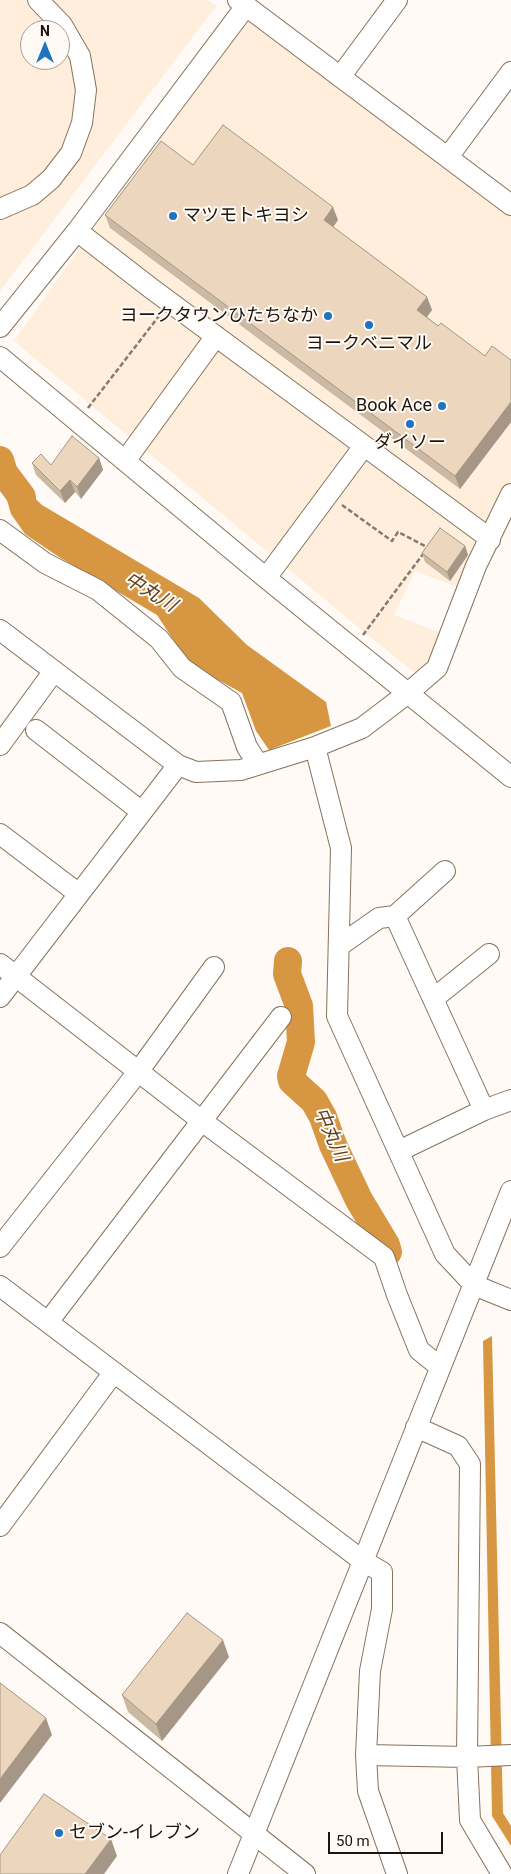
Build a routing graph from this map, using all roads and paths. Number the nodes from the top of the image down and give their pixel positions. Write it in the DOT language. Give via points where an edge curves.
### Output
graph roads {
  1 [pos="38,0"];
  2 [pos="397,0"];
  3 [pos="242,3"];
  4 [pos="511,72"];
  5 [pos="340,77"];
  6 [pos="448,158"];
  7 [pos="511,205"];
  8 [pos="0,209"];
  9 [pos="77,231"];
  10 [pos="169,302"];
  11 [pos="0,327"];
  12 [pos="216,336"];
  13 [pos="0,357"];
  14 [pos="88,408"];
  15 [pos="364,446"];
  16 [pos="126,461"];
  17 [pos="328,494"];
  18 [pos="511,494"];
  19 [pos="0,530"];
  20 [pos="432,540"];
  21 [pos="490,540"];
  22 [pos="427,547"];
  23 [pos="266,578"];
  24 [pos="0,630"];
  25 [pos="363,635"];
  26 [pos="54,671"];
  27 [pos="408,693"];
  28 [pos="36,730"];
  29 [pos="0,745"];
  30 [pos="315,747"];
  31 [pos="258,764"];
  32 [pos="178,765"];
  33 [pos="511,777"];
  34 [pos="142,812"];
  35 [pos="0,834"];
  36 [pos="445,870"];
  37 [pos="79,894"];
  38 [pos="395,916"];
  39 [pos="339,946"];
  40 [pos="489,954"];
  41 [pos="0,964"];
  42 [pos="214,967"];
  43 [pos="16,976"];
  44 [pos="0,997"];
  45 [pos="433,999"];
  46 [pos="281,1017"];
  47 [pos="138,1072"];
  48 [pos="511,1100"];
  49 [pos="484,1110"];
  50 [pos="202,1121"];
  51 [pos="399,1151"];
  52 [pos="511,1191"];
  53 [pos="0,1248"];
  54 [pos="474,1285"];
  55 [pos="0,1286"];
  56 [pos="511,1300"];
  57 [pos="48,1322"];
  58 [pos="440,1368"];
  59 [pos="114,1372"];
  60 [pos="416,1427"];
  61 [pos="0,1526"];
  62 [pos="363,1561"];
  63 [pos="0,1633"];
  64 [pos="366,1755"];
  65 [pos="511,1755"];
  66 [pos="467,1756"];
  67 [pos="254,1833"];
  68 [pos="238,1874"];
  69 [pos="305,1874"];
  70 [pos="397,1874"];
  71 [pos="502,1874"];
  1 -- 8 [label="street" via="62,25 80,56 86,90 82,123 71,153 51,179 32,195"];
  2 -- 5 [label="street"];
  3 -- 5 [label="street"];
  3 -- 9 [label="street"];
  4 -- 6 [label="street"];
  5 -- 6 [label="street"];
  6 -- 7 [label="street"];
  9 -- 10 [label="street"];
  9 -- 11 [label="street"];
  10 -- 12 [label="street"];
  10 -- 14 [label="path"];
  12 -- 15 [label="street"];
  12 -- 16 [label="street"];
  13 -- 16 [label="street"];
  15 -- 17 [label="street"];
  15 -- 21 [label="street"];
  16 -- 23 [label="street"];
  17 -- 22 [label="path" via="392,541 398,532"];
  17 -- 23 [label="street"];
  18 -- 21 [label="street"];
  19 -- 31 [label="street" via="45,563 98,590 159,639 182,668 231,702 247,747"];
  20 -- 22 [label="path"];
  21 -- 27 [label="street" via="476,566 437,668"];
  22 -- 25 [label="path"];
  23 -- 27 [label="street"];
  24 -- 26 [label="street"];
  26 -- 29 [label="street"];
  26 -- 32 [label="street"];
  27 -- 30 [label="street" via="362,728"];
  27 -- 33 [label="street"];
  28 -- 34 [label="street"];
  30 -- 31 [label="street"];
  30 -- 39 [label="street" via="341,848"];
  31 -- 32 [label="street" via="241,770 196,772"];
  32 -- 34 [label="street"];
  34 -- 37 [label="street"];
  35 -- 37 [label="street"];
  36 -- 38 [label="street"];
  37 -- 43 [label="street"];
  38 -- 39 [label="street" via="379,918"];
  38 -- 45 [label="street"];
  39 -- 51 [label="street" via="337,1016"];
  40 -- 45 [label="street"];
  41 -- 43 [label="street"];
  42 -- 47 [label="street"];
  43 -- 44 [label="street"];
  43 -- 47 [label="street"];
  45 -- 49 [label="street"];
  46 -- 50 [label="street"];
  47 -- 50 [label="street"];
  47 -- 53 [label="street"];
  48 -- 49 [label="street"];
  49 -- 51 [label="street"];
  50 -- 57 [label="street"];
  50 -- 58 [label="street" via="384,1256 418,1350"];
  51 -- 54 [label="street" via="445,1254"];
  52 -- 54 [label="street"];
  54 -- 56 [label="street"];
  54 -- 58 [label="street"];
  55 -- 57 [label="street"];
  57 -- 59 [label="street"];
  58 -- 60 [label="street"];
  59 -- 61 [label="street"];
  59 -- 62 [label="street"];
  60 -- 62 [label="street"];
  60 -- 66 [label="street" via="458,1446 470,1464"];
  62 -- 64 [label="street" via="382,1572 382,1609 370,1671"];
  62 -- 67 [label="street"];
  63 -- 67 [label="street"];
  64 -- 66 [label="street"];
  64 -- 70 [label="street" via="368,1791"];
  65 -- 66 [label="street"];
  66 -- 71 [label="street" via="470,1820"];
  67 -- 68 [label="street"];
  67 -- 69 [label="street"];
}
